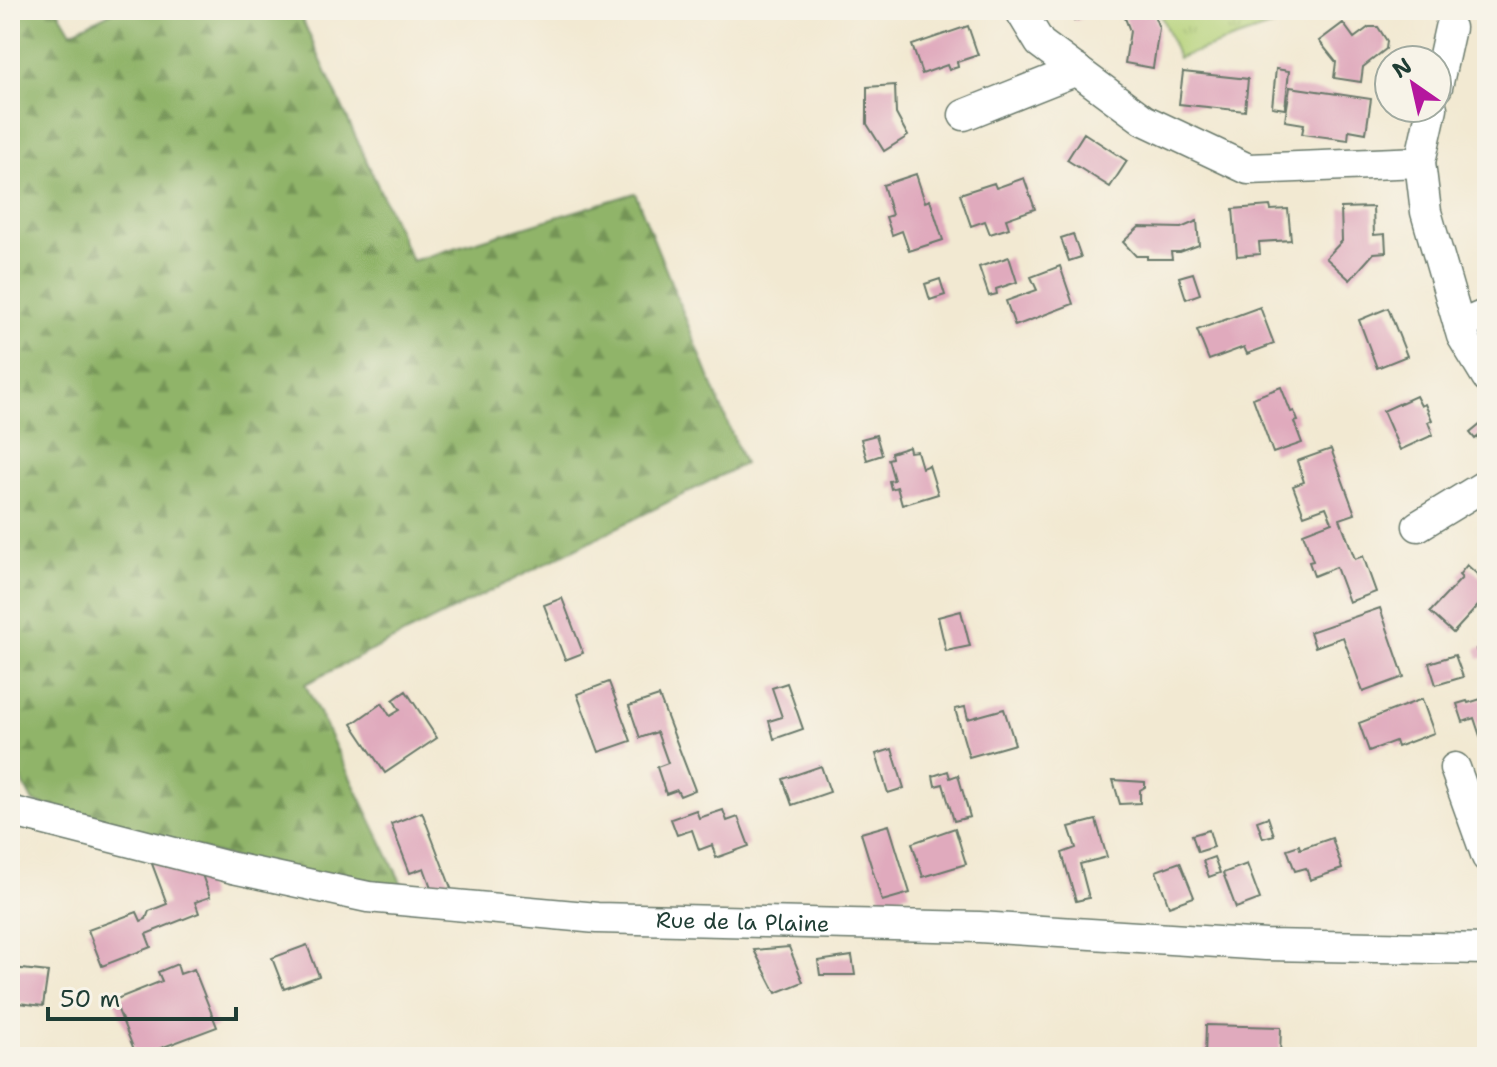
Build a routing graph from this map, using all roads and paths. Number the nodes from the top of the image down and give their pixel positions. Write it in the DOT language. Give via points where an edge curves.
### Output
graph roads {
  1 [pos="1020,10"];
  2 [pos="1450,28"];
  3 [pos="1446,44"];
  4 [pos="1077,70"];
  5 [pos="964,115"];
  6 [pos="1428,124"];
  7 [pos="1420,162"];
  8 [pos="1487,314"];
  9 [pos="1459,326"];
  10 [pos="1487,377"];
  11 [pos="1487,484"];
  12 [pos="1418,526"];
  13 [pos="1455,768"];
  14 [pos="10,811"];
  15 [pos="1487,857"];
  16 [pos="1487,949"];
  1 -- 4 [label="street" via="1040,43"];
  2 -- 3 [label="street"];
  4 -- 5 [label="street"];
  4 -- 7 [label="street" via="1144,120 1248,169"];
  6 -- 7 [label="street"];
  7 -- 9 [label="street" via="1426,212"];
  8 -- 9 [label="street"];
  9 -- 10 [label="street"];
  11 -- 12 [label="street"];
  13 -- 15 [label="street"];
  14 -- 16 [label="street, Rue de la Plaine" via="368,897 536,913 979,927 1266,945"];
}
